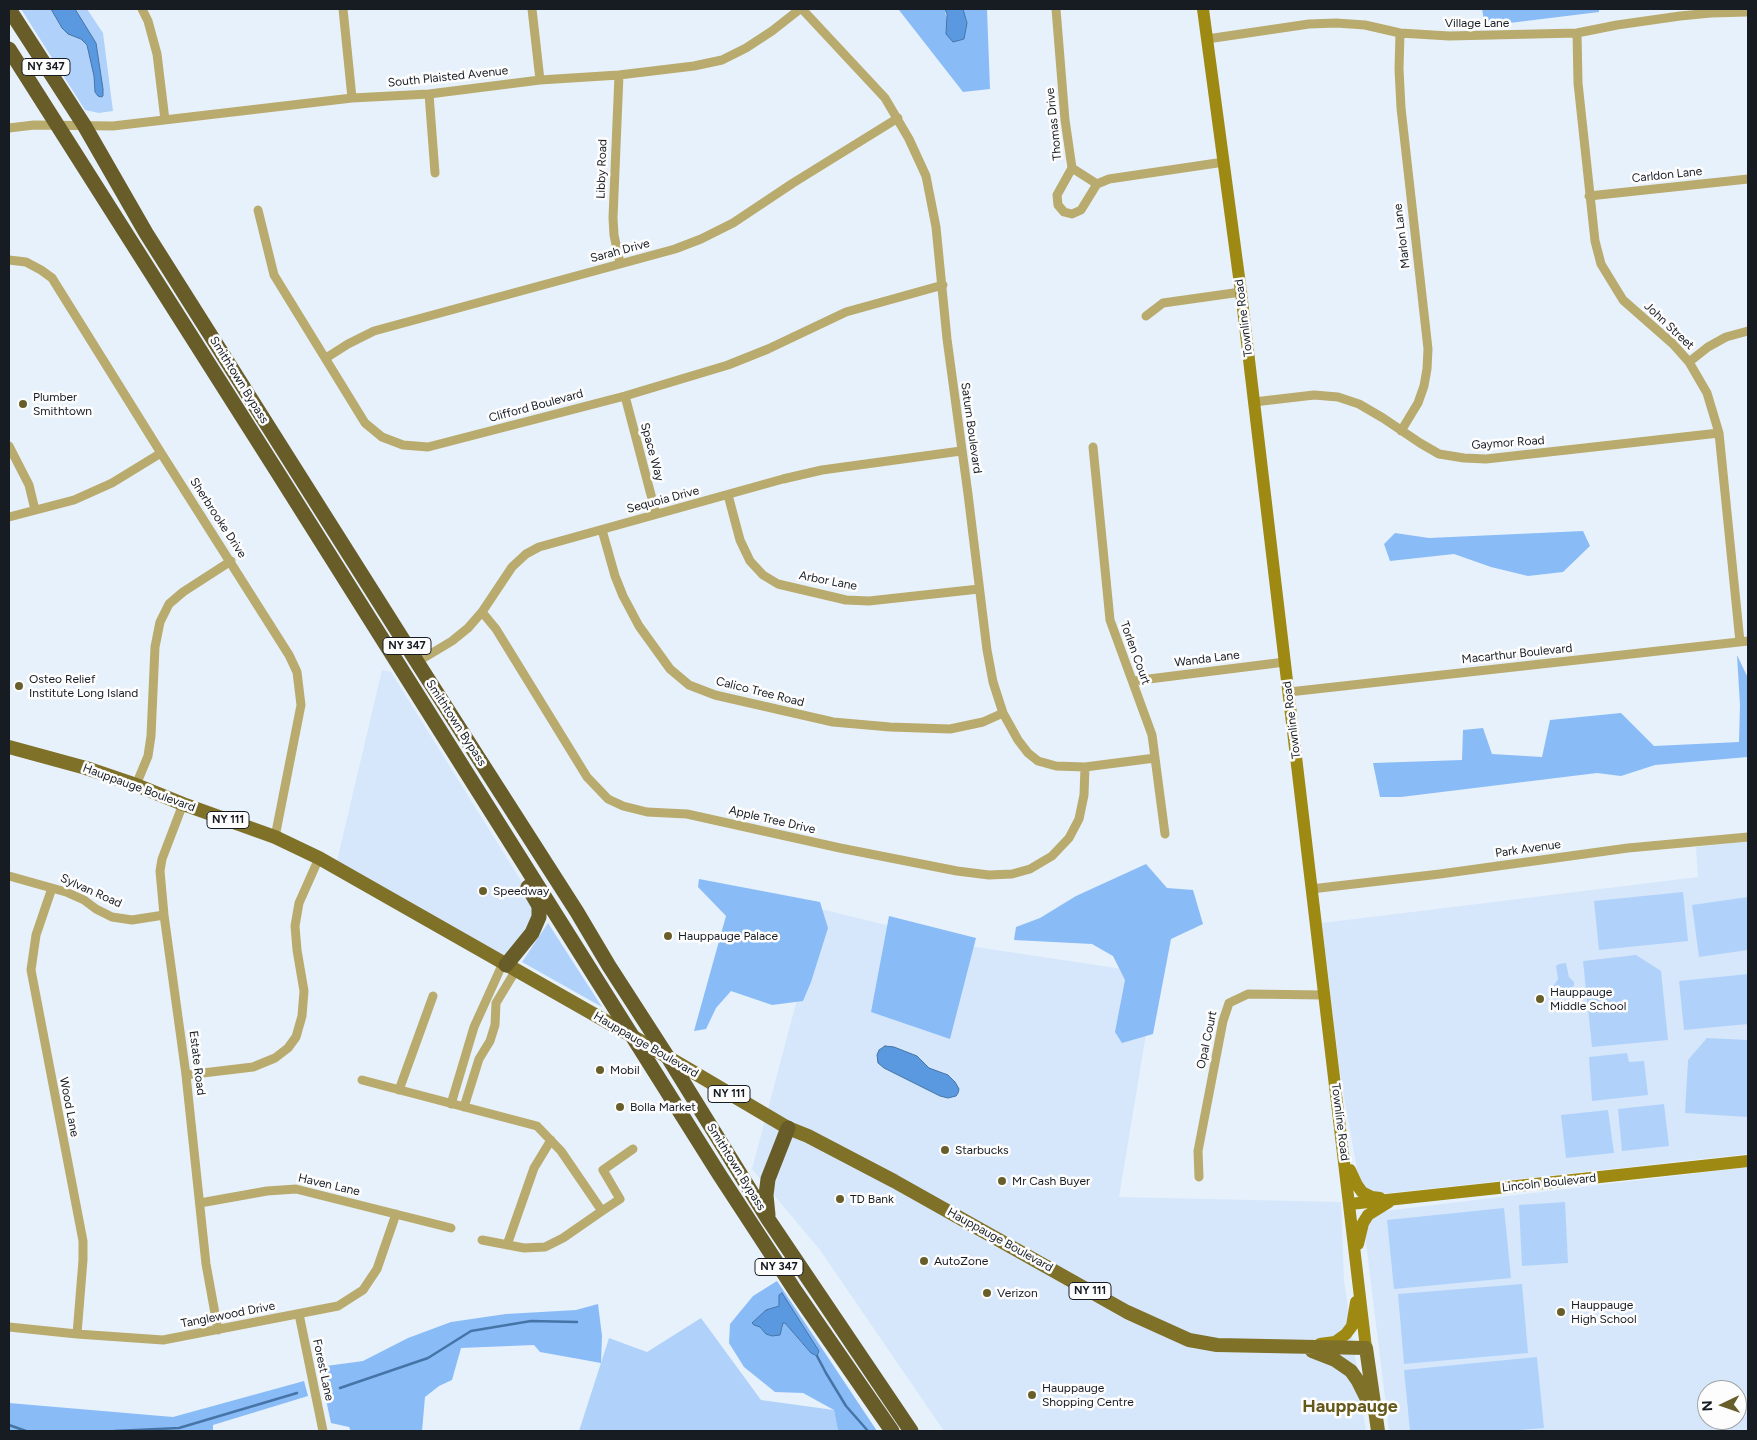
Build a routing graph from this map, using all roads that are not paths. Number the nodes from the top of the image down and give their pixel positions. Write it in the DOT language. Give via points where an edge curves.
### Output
graph roads {
  1 [pos="9,9"];
  2 [pos="142,9"];
  3 [pos="343,9"];
  4 [pos="532,9"];
  5 [pos="801,9"];
  6 [pos="1056,9"];
  7 [pos="1203,9"];
  8 [pos="1748,12"];
  9 [pos="1400,32"];
  10 [pos="1576,33"];
  11 [pos="1207,39"];
  12 [pos="9,48"];
  13 [pos="619,75"];
  14 [pos="540,80"];
  15 [pos="428,94"];
  16 [pos="352,98"];
  17 [pos="898,118"];
  18 [pos="166,120"];
  19 [pos="59,125"];
  20 [pos="84,126"];
  21 [pos="9,128"];
  22 [pos="1224,162"];
  23 [pos="1072,168"];
  24 [pos="435,173"];
  25 [pos="1748,179"];
  26 [pos="1097,184"];
  27 [pos="1589,196"];
  28 [pos="258,210"];
  29 [pos="9,260"];
  30 [pos="620,263"];
  31 [pos="943,285"];
  32 [pos="1241,292"];
  33 [pos="1146,316"];
  34 [pos="1748,331"];
  35 [pos="326,358"];
  36 [pos="1688,362"];
  37 [pos="625,396"];
  38 [pos="1254,402"];
  39 [pos="1401,431"];
  40 [pos="1719,434"];
  41 [pos="9,446"];
  42 [pos="1093,447"];
  43 [pos="961,451"];
  44 [pos="161,453"];
  45 [pos="728,495"];
  46 [pos="35,510"];
  47 [pos="656,514"];
  48 [pos="9,517"];
  49 [pos="602,530"];
  50 [pos="231,561"];
  51 [pos="979,589"];
  52 [pos="482,612"];
  53 [pos="1744,642"];
  54 [pos="417,662"];
  55 [pos="1285,662"];
  56 [pos="1133,682"];
  57 [pos="1289,692"];
  58 [pos="1003,713"];
  59 [pos="9,747"];
  60 [pos="1155,758"];
  61 [pos="1085,766"];
  62 [pos="136,785"];
  63 [pos="183,804"];
  64 [pos="506,834"];
  65 [pos="1165,834"];
  66 [pos="275,837"];
  67 [pos="1748,837"];
  68 [pos="319,858"];
  69 [pos="9,876"];
  70 [pos="52,888"];
  71 [pos="1311,888"];
  72 [pos="164,916"];
  73 [pos="509,966"];
  74 [pos="1324,995"];
  75 [pos="433,996"];
  76 [pos="632,1036"];
  77 [pos="470,1039"];
  78 [pos="486,1047"];
  79 [pos="669,1059"];
  80 [pos="186,1075"];
  81 [pos="362,1080"];
  82 [pos="399,1090"];
  83 [pos="451,1104"];
  84 [pos="464,1108"];
  85 [pos="788,1128"];
  86 [pos="551,1140"];
  87 [pos="633,1149"];
  88 [pos="1344,1153"];
  89 [pos="1748,1161"];
  90 [pos="1199,1177"];
  91 [pos="1400,1198"];
  92 [pos="200,1203"];
  93 [pos="1350,1204"];
  94 [pos="602,1211"];
  95 [pos="396,1214"];
  96 [pos="768,1219"];
  97 [pos="451,1228"];
  98 [pos="482,1240"];
  99 [pos="507,1245"];
  100 [pos="1355,1258"];
  101 [pos="1358,1287"];
  102 [pos="299,1314"];
  103 [pos="9,1327"];
  104 [pos="218,1330"];
  105 [pos="77,1334"];
  106 [pos="1298,1347"];
  107 [pos="1366,1348"];
  108 [pos="1376,1417"];
  109 [pos="323,1431"];
  110 [pos="892,1431"];
  111 [pos="911,1431"];
  112 [pos="1378,1431"];
  1 -- 20 [label="highway, Smithtown Bypass / NY 347"];
  2 -- 18 [label="street" via="157,54"];
  3 -- 16 [label="street"];
  4 -- 14 [label="street"];
  5 -- 13 [label="street, South Plaisted Avenue" via="746,48 722,60"];
  5 -- 17 [label="street, Saturn Boulevard" via="878,90"];
  6 -- 23 [label="street, Thomas Drive"];
  7 -- 11 [label="street, Townline Road"];
  8 -- 10 [label="street, Village Lane" via="1680,16"];
  9 -- 10 [label="street, Village Lane" via="1449,36"];
  9 -- 11 [label="street, Village Lane" via="1364,25 1309,24"];
  9 -- 39 [label="street, Marlon Lane" via="1401,108 1428,349 1424,386"];
  10 -- 27 [label="street, John Street"];
  11 -- 22 [label="street, Townline Road"];
  12 -- 19 [label="highway, Smithtown Bypass / NY 347"];
  13 -- 14 [label="street, South Plaisted Avenue"];
  13 -- 30 [label="street, Libby Road" via="613,218"];
  14 -- 15 [label="street, South Plaisted Avenue"];
  15 -- 16 [label="street, South Plaisted Avenue"];
  15 -- 24 [label="street"];
  16 -- 18 [label="street, South Plaisted Avenue"];
  17 -- 30 [label="street, Sarah Drive" via="733,223 675,249"];
  17 -- 31 [label="street, Saturn Boulevard" via="926,176"];
  18 -- 20 [label="street, South Plaisted Avenue"];
  19 -- 20 [label="street, South Plaisted Avenue"];
  19 -- 21 [label="street, South Plaisted Avenue"];
  19 -- 64 [label="highway, Smithtown Bypass / NY 347"];
  20 -- 54 [label="highway, Smithtown Bypass / NY 347" via="152,242"];
  22 -- 26 [label="street" via="1109,179"];
  22 -- 32 [label="street, Townline Road"];
  23 -- 26 [label="street, Thomas Drive"];
  23 -- 26 [label="street" via="1058,195 1058,204 1064,212 1072,214 1080,210"];
  25 -- 27 [label="street, Carldon Lane"];
  27 -- 36 [label="street, John Street" via="1594,241 1611,283 1623,300 1673,344"];
  28 -- 35 [label="street, Clifford Boulevard" via="274,275"];
  29 -- 44 [label="street, Sherbrooke Drive" via="26,262 52,278"];
  30 -- 35 [label="street, Sarah Drive" via="374,332"];
  31 -- 37 [label="street, Clifford Boulevard" via="846,312 768,349"];
  31 -- 43 [label="street, Saturn Boulevard"];
  32 -- 33 [label="street" via="1163,303"];
  32 -- 38 [label="street, Townline Road"];
  34 -- 36 [label="street" via="1708,347"];
  35 -- 37 [label="street, Clifford Boulevard" via="366,424 382,437 403,445 428,447"];
  36 -- 40 [label="street, John Street" via="1706,393"];
  37 -- 47 [label="street, Space Way"];
  38 -- 39 [label="street, Gaymor Road" via="1306,396 1338,397 1359,404"];
  38 -- 55 [label="street, Townline Road"];
  39 -- 40 [label="street, Gaymor Road" via="1439,454 1486,459"];
  40 -- 53 [label="street, John Street"];
  41 -- 46 [label="street" via="29,485"];
  42 -- 56 [label="street, Torlen Court" via="1110,620"];
  43 -- 45 [label="street, Sequoia Drive" via="822,470"];
  43 -- 51 [label="street, Saturn Boulevard"];
  44 -- 46 [label="street" via="112,483 74,500"];
  44 -- 50 [label="street, Sherbrooke Drive"];
  45 -- 47 [label="street, Sequoia Drive"];
  45 -- 51 [label="street, Arbor Lane" via="740,540 750,562 778,584 846,600 869,601"];
  46 -- 48 [label="street"];
  47 -- 49 [label="street, Sequoia Drive"];
  49 -- 52 [label="street, Sequoia Drive" via="539,547 526,554 512,567"];
  49 -- 58 [label="street, Calico Tree Road" via="615,576 639,626 670,669 689,685 715,695 833,722 950,729 983,722"];
  50 -- 62 [label="street" via="169,604 160,622 151,736 148,756"];
  50 -- 66 [label="street, Sherbrooke Drive" via="289,655 300,688 301,705"];
  51 -- 58 [label="street, Saturn Boulevard" via="993,682"];
  52 -- 54 [label="street, Sequoia Drive" via="452,641"];
  52 -- 61 [label="street, Apple Tree Drive" via="496,629 587,777 608,799 623,806 647,812 687,814 840,848 989,876 1030,869 1052,856 1069,838 1079,819"];
  53 -- 57 [label="street, Macarthur Boulevard"];
  54 -- 79 [label="highway, Smithtown Bypass / NY 347"];
  55 -- 56 [label="street, Wanda Lane"];
  55 -- 57 [label="street, Townline Road"];
  56 -- 60 [label="street, Torlen Court" via="1152,735"];
  57 -- 71 [label="street, Townline Road"];
  58 -- 61 [label="street, Saturn Boulevard" via="1018,740 1038,761 1056,766"];
  59 -- 62 [label="main road, Hauppauge Boulevard / NY 111"];
  60 -- 61 [label="street, Saturn Boulevard"];
  60 -- 65 [label="street, Torlen Court"];
  62 -- 63 [label="main road, Hauppauge Boulevard / NY 111"];
  63 -- 66 [label="main road, Hauppauge Boulevard / NY 111"];
  63 -- 72 [label="street, Estate Road" via="162,859"];
  64 -- 73 [label="highway" via="505,844 539,912 532,933"];
  64 -- 76 [label="highway, Smithtown Bypass / NY 347"];
  66 -- 68 [label="main road, Hauppauge Boulevard / NY 111"];
  67 -- 71 [label="street, Park Avenue" via="1628,848"];
  68 -- 73 [label="main road, Hauppauge Boulevard / NY 111"];
  68 -- 80 [label="street" via="299,903 295,926 304,991 296,1037 275,1058 253,1067"];
  69 -- 70 [label="street, Sylvan Road"];
  70 -- 72 [label="street, Sylvan Road" via="84,900 112,917 132,920"];
  70 -- 105 [label="street, Wood Lane" via="36,934 31,970 82,1241"];
  71 -- 74 [label="street, Townline Road"];
  72 -- 80 [label="street, Estate Road"];
  73 -- 76 [label="main road, Hauppauge Boulevard / NY 111"];
  73 -- 77 [label="street" via="485,1001"];
  73 -- 78 [label="street" via="496,1003 495,1025"];
  74 -- 88 [label="street, Townline Road"];
  74 -- 90 [label="street, Opal Court" via="1248,994 1229,1003 1198,1151"];
  75 -- 82 [label="street"];
  76 -- 79 [label="main road, Hauppauge Boulevard / NY 111"];
  76 -- 110 [label="highway, Smithtown Bypass / NY 347" via="770,1253"];
  77 -- 78 [label="street"];
  77 -- 83 [label="street"];
  78 -- 84 [label="street" via="478,1059"];
  79 -- 85 [label="main road, Hauppauge Boulevard / NY 111"];
  79 -- 96 [label="highway, Smithtown Bypass / NY 347"];
  80 -- 92 [label="street, Estate Road"];
  81 -- 82 [label="street"];
  82 -- 83 [label="street"];
  83 -- 84 [label="street"];
  84 -- 86 [label="street" via="537,1126"];
  85 -- 96 [label="highway" via="768,1179"];
  85 -- 106 [label="main road, Hauppauge Boulevard / NY 111" via="894,1181 1127,1312 1189,1340 1217,1345"];
  86 -- 94 [label="street"];
  86 -- 99 [label="street" via="534,1168"];
  87 -- 94 [label="street" via="603,1170 620,1199"];
  88 -- 91 [label="street" via="1362,1192"];
  88 -- 93 [label="street, Townline Road"];
  89 -- 91 [label="street, Lincoln Boulevard"];
  91 -- 93 [label="street, Lincoln Boulevard"];
  91 -- 100 [label="street" via="1385,1203 1368,1215 1361,1229"];
  92 -- 95 [label="street, Haven Lane" via="296,1189"];
  92 -- 104 [label="street, Estate Road" via="206,1264"];
  93 -- 100 [label="street, Townline Road"];
  94 -- 99 [label="street" via="564,1238 545,1247"];
  95 -- 97 [label="street, Haven Lane"];
  95 -- 102 [label="street, Tanglewood Drive" via="377,1270 364,1290 338,1306"];
  96 -- 111 [label="highway, Smithtown Bypass / NY 347"];
  98 -- 99 [label="street"];
  100 -- 101 [label="street, Townline Road"];
  101 -- 106 [label="street" via="1352,1326 1346,1334 1335,1342"];
  101 -- 107 [label="street, Townline Road"];
  102 -- 104 [label="street, Tanglewood Drive"];
  102 -- 109 [label="street, Forest Lane"];
  103 -- 105 [label="street, Tanglewood Drive"];
  104 -- 105 [label="street, Tanglewood Drive" via="163,1340"];
  106 -- 107 [label="main road, Hauppauge Boulevard / NY 111"];
  106 -- 108 [label="main road, NY 111" via="1335,1360 1351,1371"];
  107 -- 108 [label="main road, Townline Road / NY 111"];
  108 -- 112 [label="main road, Townline Road / NY 111"];
}
